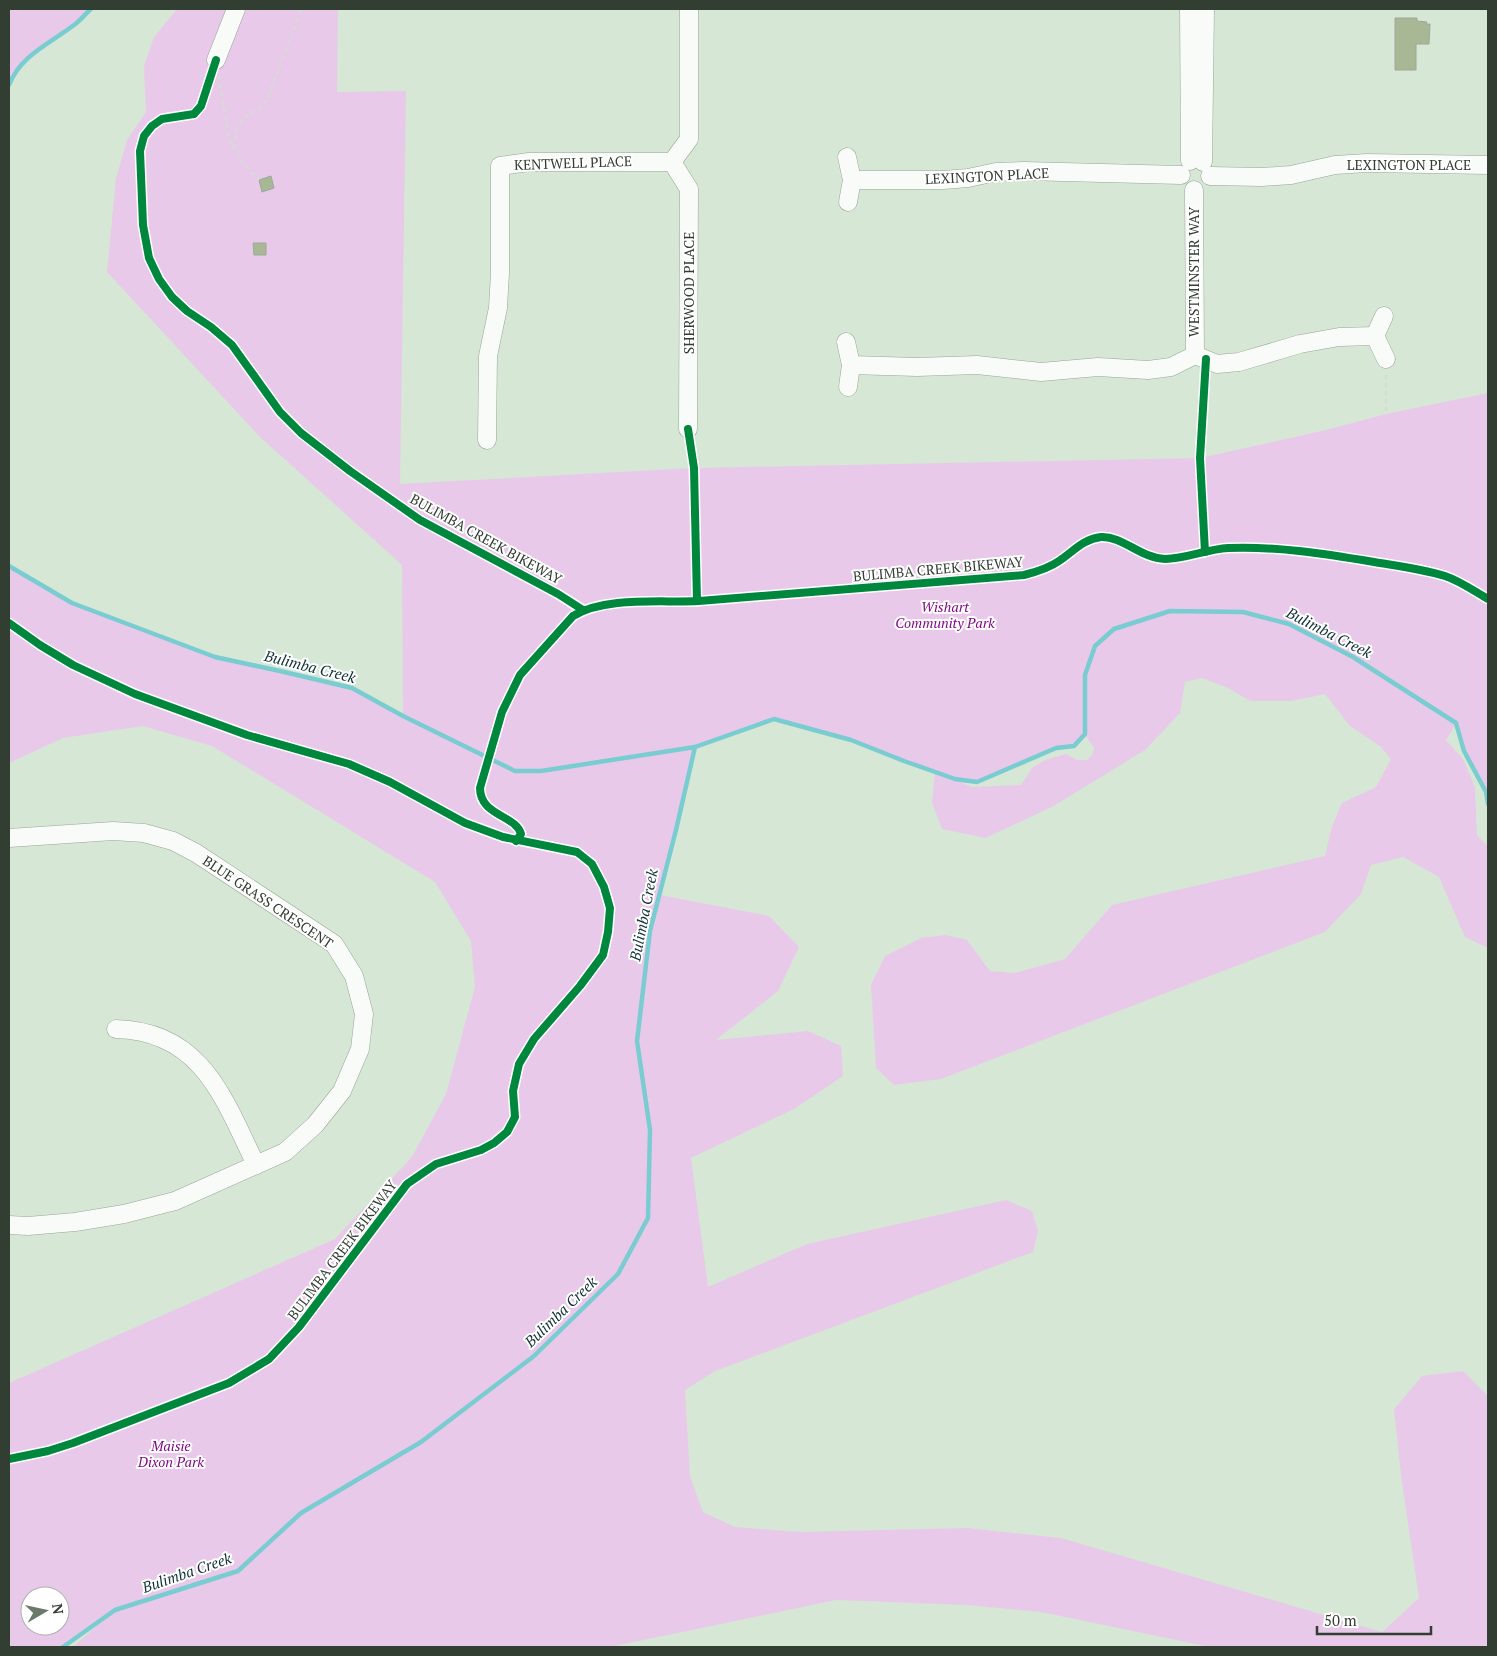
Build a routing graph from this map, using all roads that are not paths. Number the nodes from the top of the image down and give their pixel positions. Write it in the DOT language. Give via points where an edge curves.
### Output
graph roads {
  1 [pos="236,9"];
  2 [pos="689,9"];
  3 [pos="1189,9"];
  4 [pos="1205,9"];
  5 [pos="216,60"];
  6 [pos="847,157"];
  7 [pos="672,162"];
  8 [pos="1488,165"];
  9 [pos="1196,168"];
  10 [pos="852,180"];
  11 [pos="848,202"];
  12 [pos="1384,316"];
  13 [pos="1375,336"];
  14 [pos="846,342"];
  15 [pos="1195,355"];
  16 [pos="1386,358"];
  17 [pos="851,365"];
  18 [pos="848,388"];
  19 [pos="688,429"];
  20 [pos="487,440"];
  21 [pos="9,838"];
  22 [pos="116,1029"];
  23 [pos="256,1165"];
  24 [pos="9,1225"];
  1 -- 5 [label="street"];
  2 -- 7 [label="street" via="689,139"];
  3 -- 9 [label="street"];
  4 -- 9 [label="street"];
  6 -- 10 [label="street"];
  7 -- 19 [label="street, SHERWOOD PLACE" via="689,190"];
  7 -- 20 [label="street, KENTWELL PLACE" via="529,162 500,166 500,273 498,308 488,356"];
  8 -- 9 [label="street, LEXINGTON PLACE" via="1366,163 1262,177"];
  9 -- 10 [label="street, LEXINGTON PLACE" via="996,172 944,180"];
  9 -- 15 [label="street, WESTMINSTER WAY" via="1182,182 1194,190"];
  10 -- 11 [label="street"];
  12 -- 13 [label="street"];
  13 -- 15 [label="street" via="1339,337 1300,344 1239,362 1217,364"];
  13 -- 16 [label="street"];
  14 -- 17 [label="street"];
  15 -- 17 [label="street" via="1171,367 1148,370 1098,367 1041,372 977,364 917,367"];
  17 -- 18 [label="street"];
  21 -- 23 [label="street, BLUE GRASS CRESCENT" via="114,831 144,833 173,841 334,944 354,976 362,1004 360,1049 342,1091 315,1125 285,1152"];
  22 -- 23 [label="street" via="137,1029 168,1040 194,1059 220,1092"];
  23 -- 24 [label="street, BLUE GRASS CRESCENT" via="175,1201 124,1214 75,1222"];
}
